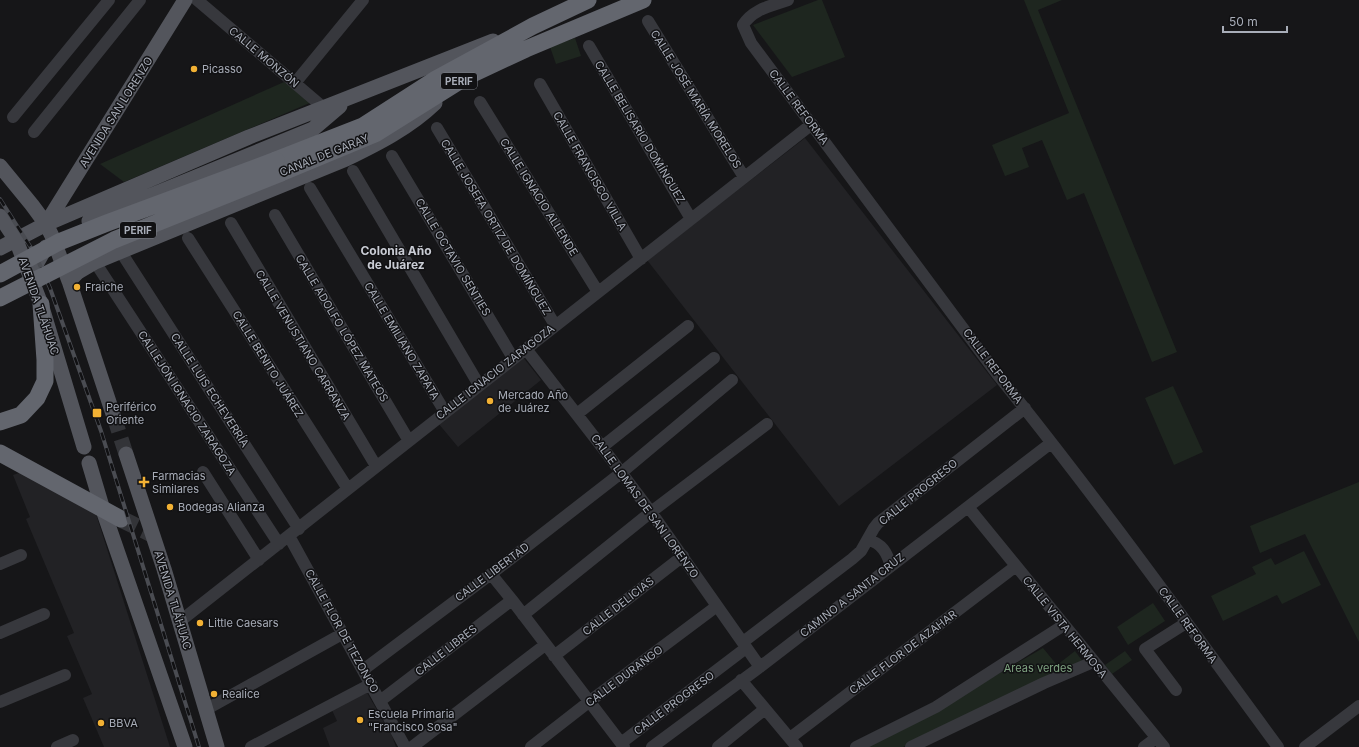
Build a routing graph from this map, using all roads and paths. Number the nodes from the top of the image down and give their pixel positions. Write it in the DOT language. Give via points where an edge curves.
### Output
graph roads {
  1 [pos="109,0"];
  2 [pos="140,0"];
  3 [pos="185,0"];
  4 [pos="197,0"];
  5 [pos="363,0"];
  6 [pos="588,0"];
  7 [pos="643,0"];
  8 [pos="788,0"];
  9 [pos="648,21"];
  10 [pos="533,26"];
  11 [pos="588,46"];
  12 [pos="295,83"];
  13 [pos="456,83"];
  14 [pos="540,84"];
  15 [pos="480,102"];
  16 [pos="326,112"];
  17 [pos="13,117"];
  18 [pos="812,124"];
  19 [pos="437,128"];
  20 [pos="34,132"];
  21 [pos="392,156"];
  22 [pos="0,166"];
  23 [pos="278,166"];
  24 [pos="354,171"];
  25 [pos="744,177"];
  26 [pos="310,188"];
  27 [pos="116,210"];
  28 [pos="0,216"];
  29 [pos="275,216"];
  30 [pos="691,219"];
  31 [pos="231,223"];
  32 [pos="49,230"];
  33 [pos="188,238"];
  34 [pos="16,240"];
  35 [pos="0,248"];
  36 [pos="125,250"];
  37 [pos="640,259"];
  38 [pos="95,262"];
  39 [pos="0,274"];
  40 [pos="30,275"];
  41 [pos="69,281"];
  42 [pos="598,292"];
  43 [pos="0,298"];
  44 [pos="41,304"];
  45 [pos="555,325"];
  46 [pos="688,326"];
  47 [pos="526,349"];
  48 [pos="514,358"];
  49 [pos="714,358"];
  50 [pos="732,380"];
  51 [pos="479,385"];
  52 [pos="1025,408"];
  53 [pos="445,412"];
  54 [pos="577,414"];
  55 [pos="114,418"];
  56 [pos="0,422"];
  57 [pos="767,424"];
  58 [pos="409,441"];
  59 [pos="1051,443"];
  60 [pos="84,447"];
  61 [pos="602,447"];
  62 [pos="0,453"];
  63 [pos="126,454"];
  64 [pos="89,463"];
  65 [pos="376,466"];
  66 [pos="203,472"];
  67 [pos="621,473"];
  68 [pos="348,489"];
  69 [pos="968,507"];
  70 [pos="103,510"];
  71 [pos="651,512"];
  72 [pos="121,519"];
  73 [pos="299,529"];
  74 [pos="289,536"];
  75 [pos="868,540"];
  76 [pos="279,544"];
  77 [pos="21,555"];
  78 [pos="683,556"];
  79 [pos="259,560"];
  80 [pos="0,564"];
  81 [pos="891,566"];
  82 [pos="1016,566"];
  83 [pos="491,574"];
  84 [pos="512,600"];
  85 [pos="717,606"];
  86 [pos="44,614"];
  87 [pos="523,615"];
  88 [pos="179,622"];
  89 [pos="1186,623"];
  90 [pos="1064,625"];
  91 [pos="0,633"];
  92 [pos="342,634"];
  93 [pos="545,645"];
  94 [pos="744,645"];
  95 [pos="554,656"];
  96 [pos="1093,662"];
  97 [pos="760,667"];
  98 [pos="363,670"];
  99 [pos="65,675"];
  100 [pos="741,680"];
  101 [pos="371,684"];
  102 [pos="1176,690"];
  103 [pos="380,700"];
  104 [pos="590,701"];
  105 [pos="0,702"];
  106 [pos="1359,706"];
  107 [pos="765,709"];
  108 [pos="205,710"];
  109 [pos="73,740"];
  110 [pos="1160,742"];
  111 [pos="794,743"];
  112 [pos="622,745"];
  113 [pos="57,747"];
  114 [pos="184,747"];
  115 [pos="217,747"];
  116 [pos="251,747"];
  117 [pos="405,747"];
  118 [pos="412,747"];
  119 [pos="531,747"];
  120 [pos="652,747"];
  121 [pos="718,747"];
  122 [pos="856,747"];
  123 [pos="911,747"];
  124 [pos="1144,747"];
  125 [pos="1278,747"];
  126 [pos="1305,747"];
  1 -- 17 [label="street"];
  2 -- 20 [label="street"];
  3 -- 32 [label="main road, AVENIDA SAN LORENZO"];
  4 -- 12 [label="street, CALLE MONZÓN"];
  5 -- 12 [label="street"];
  6 -- 10 [label="highway, CANAL DE GARAY / PERIF"];
  7 -- 13 [label="highway, CANAL DE GARAY / PERIF" via="526,49"];
  8 -- 18 [label="street, CALLE REFORMA" via="756,12 743,25 751,43"];
  9 -- 25 [label="street, CALLE JOSÉ MARÍA MORELOS"];
  10 -- 16 [label="main road, CANAL DE GARAY" via="348,99"];
  10 -- 23 [label="highway, CANAL DE GARAY / PERIF" via="436,79 363,126"];
  11 -- 30 [label="street, CALLE BELISARIO DOMÍNGUEZ"];
  12 -- 16 [label="street, CALLE MONZÓN"];
  13 -- 23 [label="highway, CANAL DE GARAY / PERIF" via="375,134"];
  13 -- 36 [label="main road" via="426,112 372,147"];
  14 -- 37 [label="street, CALLE FRANCISCO VILLA"];
  15 -- 42 [label="street, CALLE IGNACIO ALLENDE"];
  16 -- 27 [label="main road" via="313,129"];
  16 -- 32 [label="main road, CANAL DE GARAY" via="249,137"];
  18 -- 25 [label="street, CALLE IGNACIO ZARAGOZA"];
  18 -- 52 [label="street, CALLE REFORMA"];
  19 -- 45 [label="street, CALLE JOSEFA ORTIZ DE DOMÍNGUEZ"];
  21 -- 48 [label="street, CALLE OCTAVIO SENTIES"];
  22 -- 32 [label="main road"];
  23 -- 39 [label="highway, CANAL DE GARAY / PERIF, bridge" via="107,223 66,239"];
  23 -- 43 [label="highway, CANAL DE GARAY / PERIF, bridge" via="114,240"];
  24 -- 51 [label="street"];
  25 -- 30 [label="street, CALLE IGNACIO ZARAGOZA"];
  26 -- 53 [label="street, CALLE EMILIANO ZAPATA"];
  27 -- 32 [label="main road"];
  27 -- 36 [label="main road" via="109,225 112,237"];
  28 -- 34 [label="main road, AVENIDA TLÁHUAC"];
  29 -- 58 [label="street, CALLE ADOLFO LÓPEZ MATEOS"];
  30 -- 37 [label="street, CALLE IGNACIO ZARAGOZA"];
  31 -- 65 [label="street, CALLE VENUSTIANO CARRANZA"];
  32 -- 34 [label="main road, CANAL DE GARAY"];
  32 -- 40 [label="main road, AVENIDA SAN LORENZO"];
  32 -- 41 [label="main road"];
  33 -- 68 [label="street, CALLE BENITO JUÁREZ"];
  34 -- 35 [label="main road, CANAL DE GARAY"];
  34 -- 40 [label="main road, AVENIDA TLÁHUAC"];
  36 -- 38 [label="main road"];
  36 -- 73 [label="street, CALLE LUIS ECHEVERRÍA"];
  37 -- 42 [label="street, CALLE IGNACIO ZARAGOZA"];
  38 -- 41 [label="main road"];
  38 -- 76 [label="street, CALLEJÓN IGNACIO ZARAGOZA"];
  40 -- 44 [label="main road, AVENIDA TLÁHUAC"];
  41 -- 55 [label="main road"];
  42 -- 45 [label="street, CALLE IGNACIO ZARAGOZA"];
  44 -- 56 [label="highway" via="45,381 37,398 21,415"];
  44 -- 60 [label="main road, AVENIDA TLÁHUAC"];
  45 -- 47 [label="street, CALLE IGNACIO ZARAGOZA"];
  46 -- 54 [label="street"];
  47 -- 48 [label="street, CALLE IGNACIO ZARAGOZA"];
  47 -- 54 [label="street, CALLE LOMAS DE SAN LORENZO"];
  48 -- 51 [label="street, CALLE IGNACIO ZARAGOZA"];
  49 -- 61 [label="street"];
  50 -- 67 [label="street, CALLE LIBERTAD"];
  51 -- 53 [label="street, CALLE IGNACIO ZARAGOZA"];
  52 -- 59 [label="street, CALLE REFORMA"];
  52 -- 75 [label="street, CALLE PROGRESO" via="878,523"];
  53 -- 58 [label="street, CALLE IGNACIO ZARAGOZA"];
  54 -- 61 [label="street, CALLE LOMAS DE SAN LORENZO"];
  57 -- 71 [label="street"];
  58 -- 65 [label="street, CALLE IGNACIO ZARAGOZA"];
  59 -- 69 [label="street, CAMINO A SANTA CRUZ"];
  59 -- 89 [label="street, CALLE REFORMA"];
  61 -- 67 [label="street, CALLE LOMAS DE SAN LORENZO"];
  62 -- 70 [label="highway"];
  63 -- 88 [label="main road, AVENIDA TLÁHUAC"];
  64 -- 70 [label="main road"];
  65 -- 68 [label="street, CALLE IGNACIO ZARAGOZA"];
  66 -- 79 [label="street"];
  67 -- 71 [label="street, CALLE LOMAS DE SAN LORENZO"];
  67 -- 83 [label="street, CALLE LIBERTAD"];
  68 -- 73 [label="street, CALLE IGNACIO ZARAGOZA"];
  69 -- 81 [label="street, CAMINO A SANTA CRUZ"];
  69 -- 82 [label="street, CALLE VISTA HERMOSA"];
  70 -- 72 [label="highway"];
  70 -- 114 [label="main road"];
  71 -- 78 [label="street, CALLE LOMAS DE SAN LORENZO"];
  71 -- 87 [label="street"];
  73 -- 74 [label="street, CALLE IGNACIO ZARAGOZA"];
  74 -- 76 [label="street, CALLE IGNACIO ZARAGOZA"];
  74 -- 92 [label="street, CALLE FLOR DE TEZONCO"];
  75 -- 81 [label="street" via="875,541 883,547"];
  75 -- 94 [label="street, CALLE PROGRESO" via="852,559"];
  76 -- 79 [label="street, CALLE IGNACIO ZARAGOZA"];
  77 -- 80 [label="street"];
  78 -- 85 [label="street, CALLE LOMAS DE SAN LORENZO"];
  78 -- 95 [label="street, CALLE DELICIAS"];
  79 -- 88 [label="street, CALLE IGNACIO ZARAGOZA"];
  81 -- 97 [label="street, CAMINO A SANTA CRUZ"];
  82 -- 90 [label="street, CALLE VISTA HERMOSA"];
  82 -- 111 [label="street, CALLE FLOR DE AZAHAR"];
  83 -- 84 [label="street"];
  83 -- 98 [label="street, CALLE LIBERTAD"];
  84 -- 87 [label="street"];
  84 -- 103 [label="street, CALLE LIBRES"];
  85 -- 94 [label="street, CALLE LOMAS DE SAN LORENZO"];
  85 -- 104 [label="street, CALLE DURANGO"];
  86 -- 91 [label="street"];
  87 -- 93 [label="street"];
  88 -- 108 [label="main road, AVENIDA TLÁHUAC"];
  89 -- 102 [label="street" via="1145,649"];
  89 -- 125 [label="street, CALLE REFORMA"];
  90 -- 96 [label="street, CALLE VISTA HERMOSA"];
  90 -- 122 [label="street" via="936,707"];
  92 -- 98 [label="street, CALLE FLOR DE TEZONCO"];
  92 -- 108 [label="street"];
  93 -- 95 [label="street"];
  93 -- 118 [label="street"];
  94 -- 97 [label="street, CALLE LOMAS DE SAN LORENZO"];
  94 -- 112 [label="street, CALLE PROGRESO"];
  95 -- 104 [label="street"];
  96 -- 110 [label="street, CALLE VISTA HERMOSA"];
  96 -- 123 [label="street"];
  97 -- 100 [label="street, CAMINO A SANTA CRUZ"];
  98 -- 101 [label="street, CALLE FLOR DE TEZONCO"];
  99 -- 105 [label="street"];
  100 -- 107 [label="street"];
  100 -- 120 [label="street, CAMINO A SANTA CRUZ"];
  101 -- 103 [label="street, CALLE FLOR DE TEZONCO"];
  101 -- 116 [label="street"];
  103 -- 117 [label="street, CALLE FLOR DE TEZONCO"];
  104 -- 112 [label="street"];
  104 -- 119 [label="street, CALLE DURANGO"];
  106 -- 126 [label="street"];
  107 -- 111 [label="street"];
  107 -- 121 [label="street"];
  108 -- 115 [label="main road, AVENIDA TLÁHUAC"];
  109 -- 113 [label="street"];
  110 -- 124 [label="street"];
}
